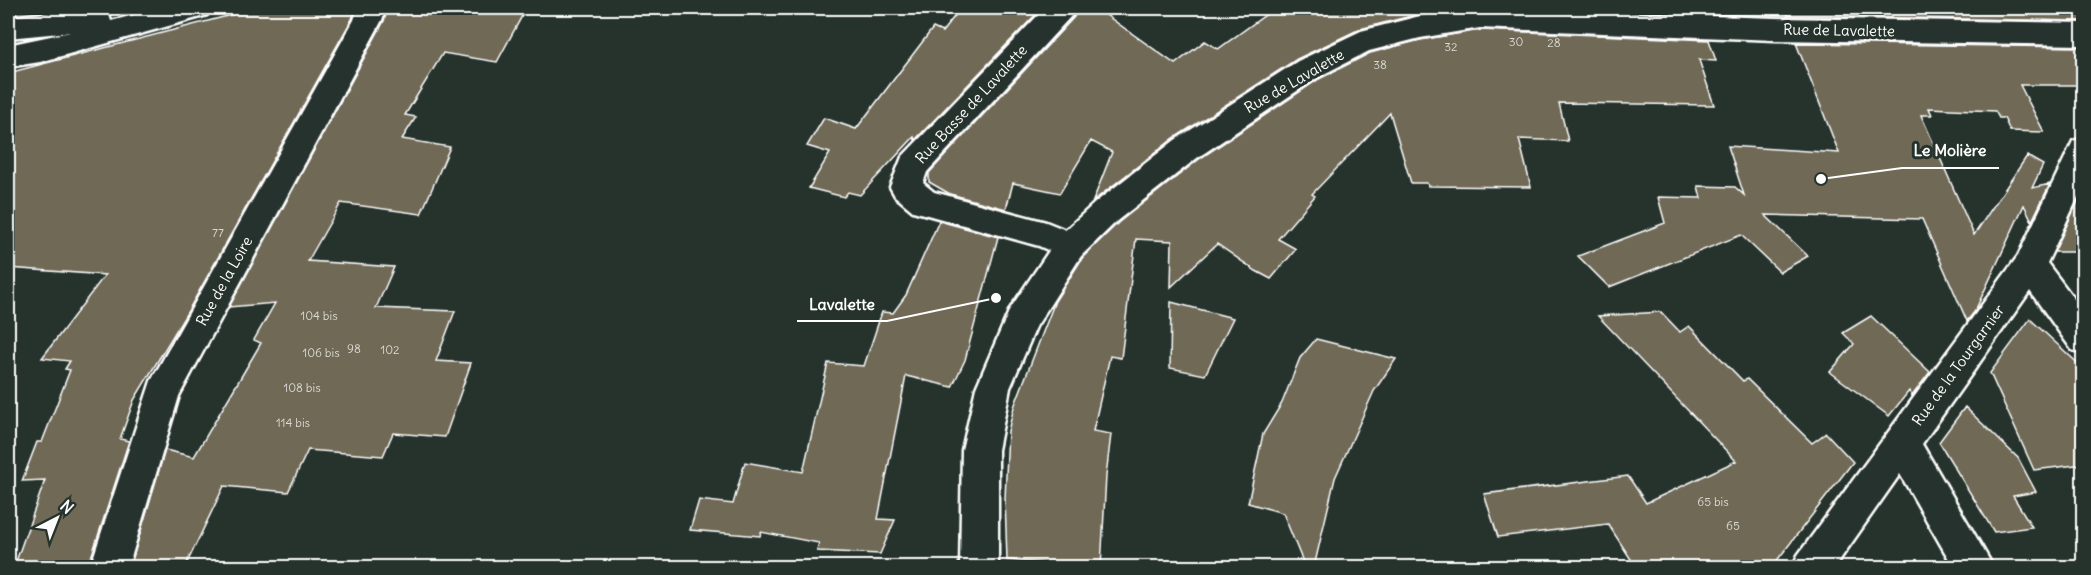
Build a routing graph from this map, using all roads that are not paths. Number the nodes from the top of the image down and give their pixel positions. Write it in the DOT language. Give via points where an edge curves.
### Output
graph roads {
  1 [pos="372,8"];
  2 [pos="1055,9"];
  3 [pos="188,10"];
  4 [pos="8,27"];
  5 [pos="2084,33"];
  6 [pos="8,56"];
  7 [pos="2084,150"];
  8 [pos="1070,246"];
  9 [pos="2030,265"];
  10 [pos="2084,339"];
  11 [pos="1902,443"];
  12 [pos="109,567"];
  13 [pos="980,567"];
  14 [pos="1811,567"];
  15 [pos="1975,567"];
  1 -- 12 [label="street, Rue de la Loire" via="163,392"];
  2 -- 8 [label="street, Rue Basse de Lavalette" via="912,166 906,187 924,202 1046,235"];
  3 -- 4 [label="street"];
  3 -- 6 [label="street" via="40,51"];
  5 -- 8 [label="street, Rue de Lavalette" via="1774,29 1480,18 1420,27 1361,42 1308,69 1186,149 1107,210"];
  7 -- 9 [label="street, Rue de la Tourgarnier"];
  8 -- 13 [label="street, Rue de Lavalette" via="1022,319 993,388 980,450"];
  9 -- 10 [label="street"];
  9 -- 11 [label="street, Rue de la Tourgarnier"];
  11 -- 14 [label="street, Rue de la Tourgarnier"];
  11 -- 15 [label="street"];
}
